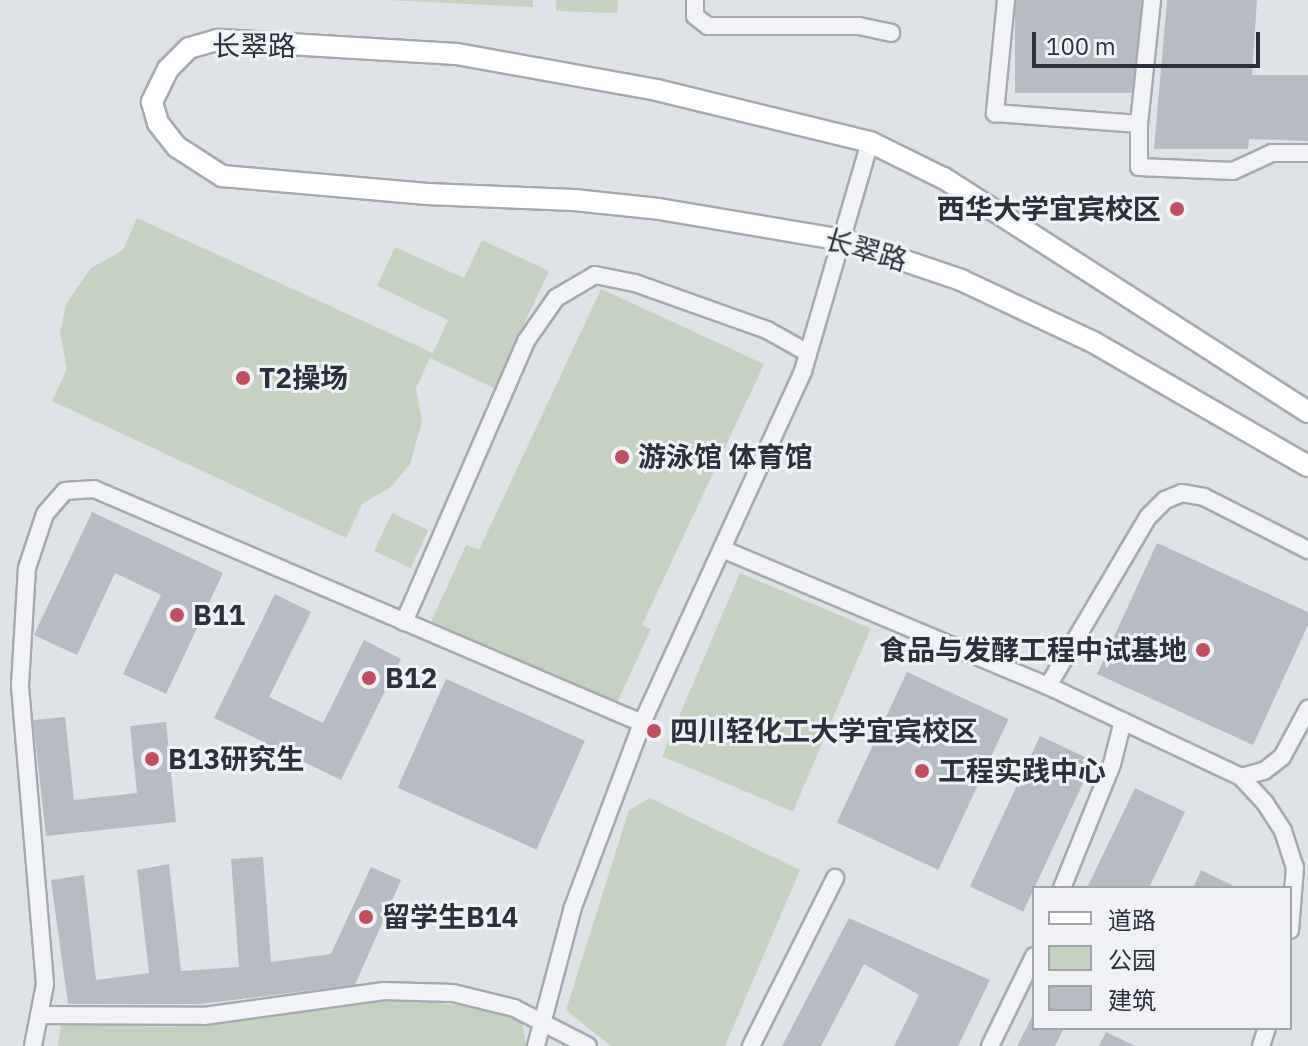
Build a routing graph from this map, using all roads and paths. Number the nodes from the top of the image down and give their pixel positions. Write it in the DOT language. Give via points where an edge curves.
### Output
graph roads {
  1 [pos="695,0"];
  2 [pos="1006,0"];
  3 [pos="1152,0"];
  4 [pos="891,33"];
  5 [pos="1139,124"];
  6 [pos="870,142"];
  7 [pos="1308,153"];
  8 [pos="843,240"];
  9 [pos="808,353"];
  10 [pos="1308,412"];
  11 [pos="1308,466"];
  12 [pos="722,549"];
  13 [pos="1308,550"];
  14 [pos="404,622"];
  15 [pos="1048,686"];
  16 [pos="1308,709"];
  17 [pos="1123,721"];
  18 [pos="642,723"];
  19 [pos="1241,777"];
  20 [pos="835,878"];
  21 [pos="1063,886"];
  22 [pos="1292,905"];
  23 [pos="1032,960"];
  24 [pos="39,1015"];
  25 [pos="542,1020"];
  26 [pos="33,1046"];
  27 [pos="536,1046"];
  28 [pos="588,1046"];
  29 [pos="751,1046"];
  30 [pos="990,1046"];
  1 -- 4 [label="street" via="695,16 708,26 859,26"];
  2 -- 5 [label="street" via="995,113"];
  3 -- 5 [label="street"];
  5 -- 7 [label="street" via="1139,167 1233,171 1272,153"];
  6 -- 8 [label="street"];
  6 -- 8 [label="main road, 长翠路" via="657,90 456,54 217,40 189,48 168,69 152,102 158,123 177,147 222,176 427,194 574,200"];
  6 -- 10 [label="main road, 长翠路" via="956,186"];
  8 -- 9 [label="street"];
  8 -- 11 [label="main road, 长翠路" via="961,280 1093,342"];
  9 -- 12 [label="street"];
  9 -- 14 [label="street" via="767,330 635,283 595,275 556,298 526,341"];
  12 -- 15 [label="street"];
  12 -- 18 [label="street"];
  13 -- 15 [label="street" via="1204,497 1182,493 1165,500 1148,517"];
  14 -- 18 [label="street"];
  14 -- 24 [label="street" via="94,489 65,491 45,514 27,568 20,685 45,984"];
  15 -- 17 [label="street"];
  16 -- 19 [label="street" via="1282,757 1264,771"];
  17 -- 19 [label="street"];
  17 -- 21 [label="street" via="1112,764"];
  18 -- 25 [label="street" via="573,907"];
  19 -- 22 [label="street" via="1283,831 1295,867"];
  20 -- 29 [label="street"];
  23 -- 30 [label="street"];
  24 -- 25 [label="street" via="204,1016 384,991 453,993"];
  24 -- 26 [label="street"];
  25 -- 27 [label="street"];
  25 -- 28 [label="street"];
}
